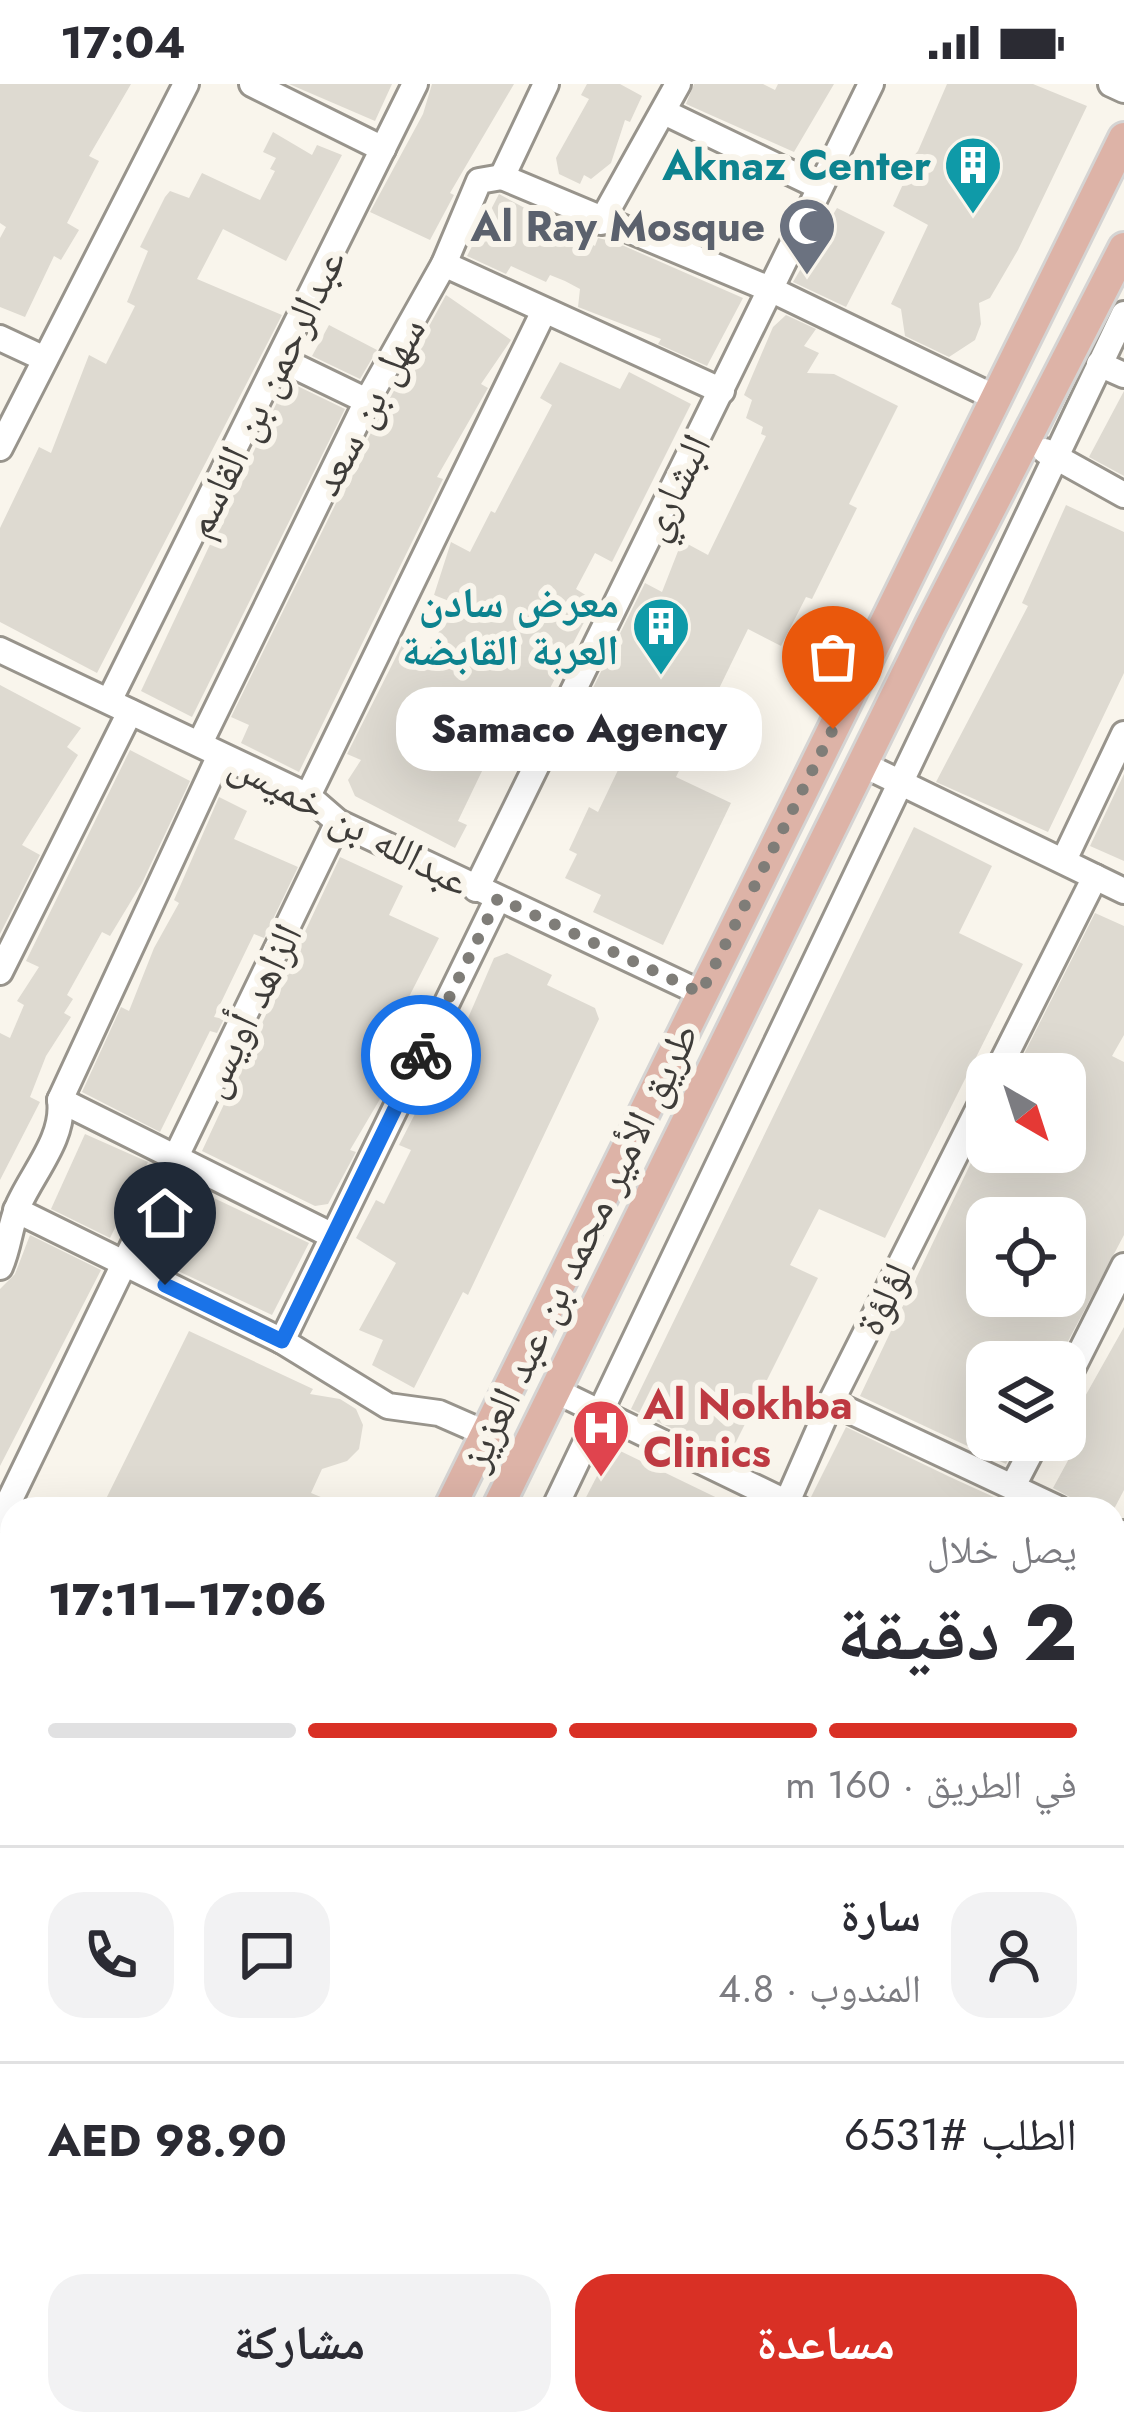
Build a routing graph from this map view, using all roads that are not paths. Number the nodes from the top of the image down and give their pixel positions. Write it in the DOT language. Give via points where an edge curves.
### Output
graph roads {
  1 [pos="186,84"];
  2 [pos="252,84"];
  3 [pos="415,84"];
  4 [pos="678,84"];
  5 [pos="872,84"];
  6 [pos="1111,84"];
  7 [pos="537,87"];
  8 [pos="1124,90"];
  9 [pos="664,112"];
  10 [pos="1124,138"];
  11 [pos="383,149"];
  12 [pos="502,177"];
  13 [pos="820,187"];
  14 [pos="602,222"];
  15 [pos="1124,248"];
  16 [pos="444,264"];
  17 [pos="772,290"];
  18 [pos="544,311"];
  19 [pos="1124,314"];
  20 [pos="0,338"];
  21 [pos="45,359"];
  22 [pos="282,360"];
  23 [pos="1099,364"];
  24 [pos="1124,375"];
  25 [pos="722,391"];
  26 [pos="996,398"];
  27 [pos="367,401"];
  28 [pos="1027,442"];
  29 [pos="0,448"];
  30 [pos="1056,457"];
  31 [pos="1124,495"];
  32 [pos="935,523"];
  33 [pos="930,626"];
  34 [pos="0,650"];
  35 [pos="120,706"];
  36 [pos="1124,734"];
  37 [pos="210,749"];
  38 [pos="862,764"];
  39 [pos="900,784"];
  40 [pos="308,796"];
  41 [pos="338,822"];
  42 [pos="1064,860"];
  43 [pos="1095,877"];
  44 [pos="1124,891"];
  45 [pos="487,893"];
  46 [pos="0,972"];
  47 [pos="701,993"];
  48 [pos="1007,1053"];
  49 [pos="60,1100"];
  50 [pos="966,1134"];
  51 [pos="178,1157"];
  52 [pos="16,1210"];
  53 [pos="333,1236"];
  54 [pos="6,1238"];
  55 [pos="126,1266"];
  56 [pos="1124,1266"];
  57 [pos="0,1268"];
  58 [pos="558,1289"];
  59 [pos="282,1341"];
  60 [pos="1086,1341"];
  61 [pos="556,1391"];
  62 [pos="832,1402"];
  63 [pos="603,1411"];
  64 [pos="487,1434"];
  65 [pos="1026,1461"];
  66 [pos="1013,1486"];
  67 [pos="11,1497"];
  68 [pos="454,1497"];
  69 [pos="503,1497"];
  70 [pos="560,1497"];
  71 [pos="771,1497"];
  72 [pos="794,1497"];
  73 [pos="1035,1497"];
  1 -- 21 [label="street"];
  2 -- 11 [label="street"];
  3 -- 11 [label="street, عبدالرحمن بن القاسم"];
  4 -- 9 [label="street"];
  5 -- 13 [label="street, البشاري"];
  6 -- 8 [label="street"];
  7 -- 12 [label="street, سهل بن سعد"];
  9 -- 13 [label="street"];
  9 -- 14 [label="street"];
  10 -- 26 [label="main road, طريق الأمير محمد بن عبد العزيز"];
  11 -- 22 [label="street, عبدالرحمن بن القاسم"];
  12 -- 14 [label="street"];
  12 -- 16 [label="street, سهل بن سعد" via="479,181"];
  13 -- 17 [label="street, البشاري"];
  14 -- 17 [label="street"];
  15 -- 28 [label="main road, طريق الأمير محمد بن عبد العزيز"];
  16 -- 18 [label="street"];
  16 -- 27 [label="street, سهل بن سعد"];
  17 -- 25 [label="street, البشاري"];
  17 -- 26 [label="street"];
  18 -- 25 [label="street"];
  18 -- 40 [label="street"];
  19 -- 23 [label="street"];
  20 -- 21 [label="street"];
  21 -- 29 [label="street"];
  22 -- 27 [label="street"];
  22 -- 35 [label="street, عبدالرحمن بن القاسم"];
  23 -- 24 [label="street"];
  23 -- 30 [label="street"];
  25 -- 45 [label="street, البشاري"];
  26 -- 32 [label="main road, طريق الأمير محمد بن عبد العزيز"];
  27 -- 37 [label="street, سهل بن سعد"];
  28 -- 30 [label="street"];
  28 -- 33 [label="main road, طريق الأمير محمد بن عبد العزيز"];
  30 -- 31 [label="street"];
  30 -- 39 [label="street"];
  32 -- 33 [label="main road" via="952,526 956,537 930,602"];
  32 -- 47 [label="main road, طريق الأمير محمد بن عبد العزيز"];
  33 -- 38 [label="main road, طريق الأمير محمد بن عبد العزيز"];
  34 -- 35 [label="street, عبدالله بن خميس"];
  35 -- 37 [label="street, عبدالله بن خميس"];
  35 -- 46 [label="street, عبدالرحمن بن القاسم"];
  36 -- 42 [label="street"];
  37 -- 40 [label="street, عبدالله بن خميس"];
  37 -- 49 [label="street, سهل بن سعد"];
  38 -- 39 [label="street"];
  38 -- 61 [label="main road, طريق الأمير محمد بن عبد العزيز"];
  39 -- 42 [label="street"];
  39 -- 63 [label="street"];
  40 -- 41 [label="street, عبدالله بن خميس"];
  41 -- 45 [label="street, عبدالله بن خميس"];
  41 -- 51 [label="street, الزاهد أويس"];
  42 -- 43 [label="street"];
  43 -- 44 [label="street"];
  43 -- 48 [label="street"];
  45 -- 47 [label="street, عبدالله بن خميس"];
  45 -- 53 [label="street, البشاري"];
  47 -- 58 [label="main road, طريق الأمير محمد بن عبد العزيز"];
  49 -- 51 [label="street"];
  49 -- 52 [label="street, سهل بن سعد" via="63,1119"];
  50 -- 62 [label="street, لؤلؤة"];
  51 -- 53 [label="street"];
  51 -- 55 [label="street, الزاهد أويس"];
  52 -- 54 [label="street, سهل بن سعد"];
  52 -- 55 [label="street"];
  53 -- 59 [label="street, البشاري"];
  54 -- 57 [label="street, سهل بن سعد"];
  55 -- 59 [label="street"];
  55 -- 67 [label="street, الزاهد أويس"];
  56 -- 60 [label="street"];
  58 -- 61 [label="main road" via="552,1334 524,1409 535,1412"];
  58 -- 64 [label="main road, طريق الأمير محمد بن عبد العزيز"];
  59 -- 64 [label="street" via="388,1406 440,1413"];
  61 -- 63 [label="street"];
  61 -- 69 [label="main road, طريق الأمير محمد بن عبد العزيز"];
  62 -- 66 [label="street"];
  62 -- 72 [label="street, لؤلؤة"];
  63 -- 70 [label="street"];
  63 -- 71 [label="street"];
  64 -- 68 [label="main road, طريق الأمير محمد بن عبد العزيز"];
  65 -- 66 [label="street"];
  66 -- 73 [label="street"];
}
